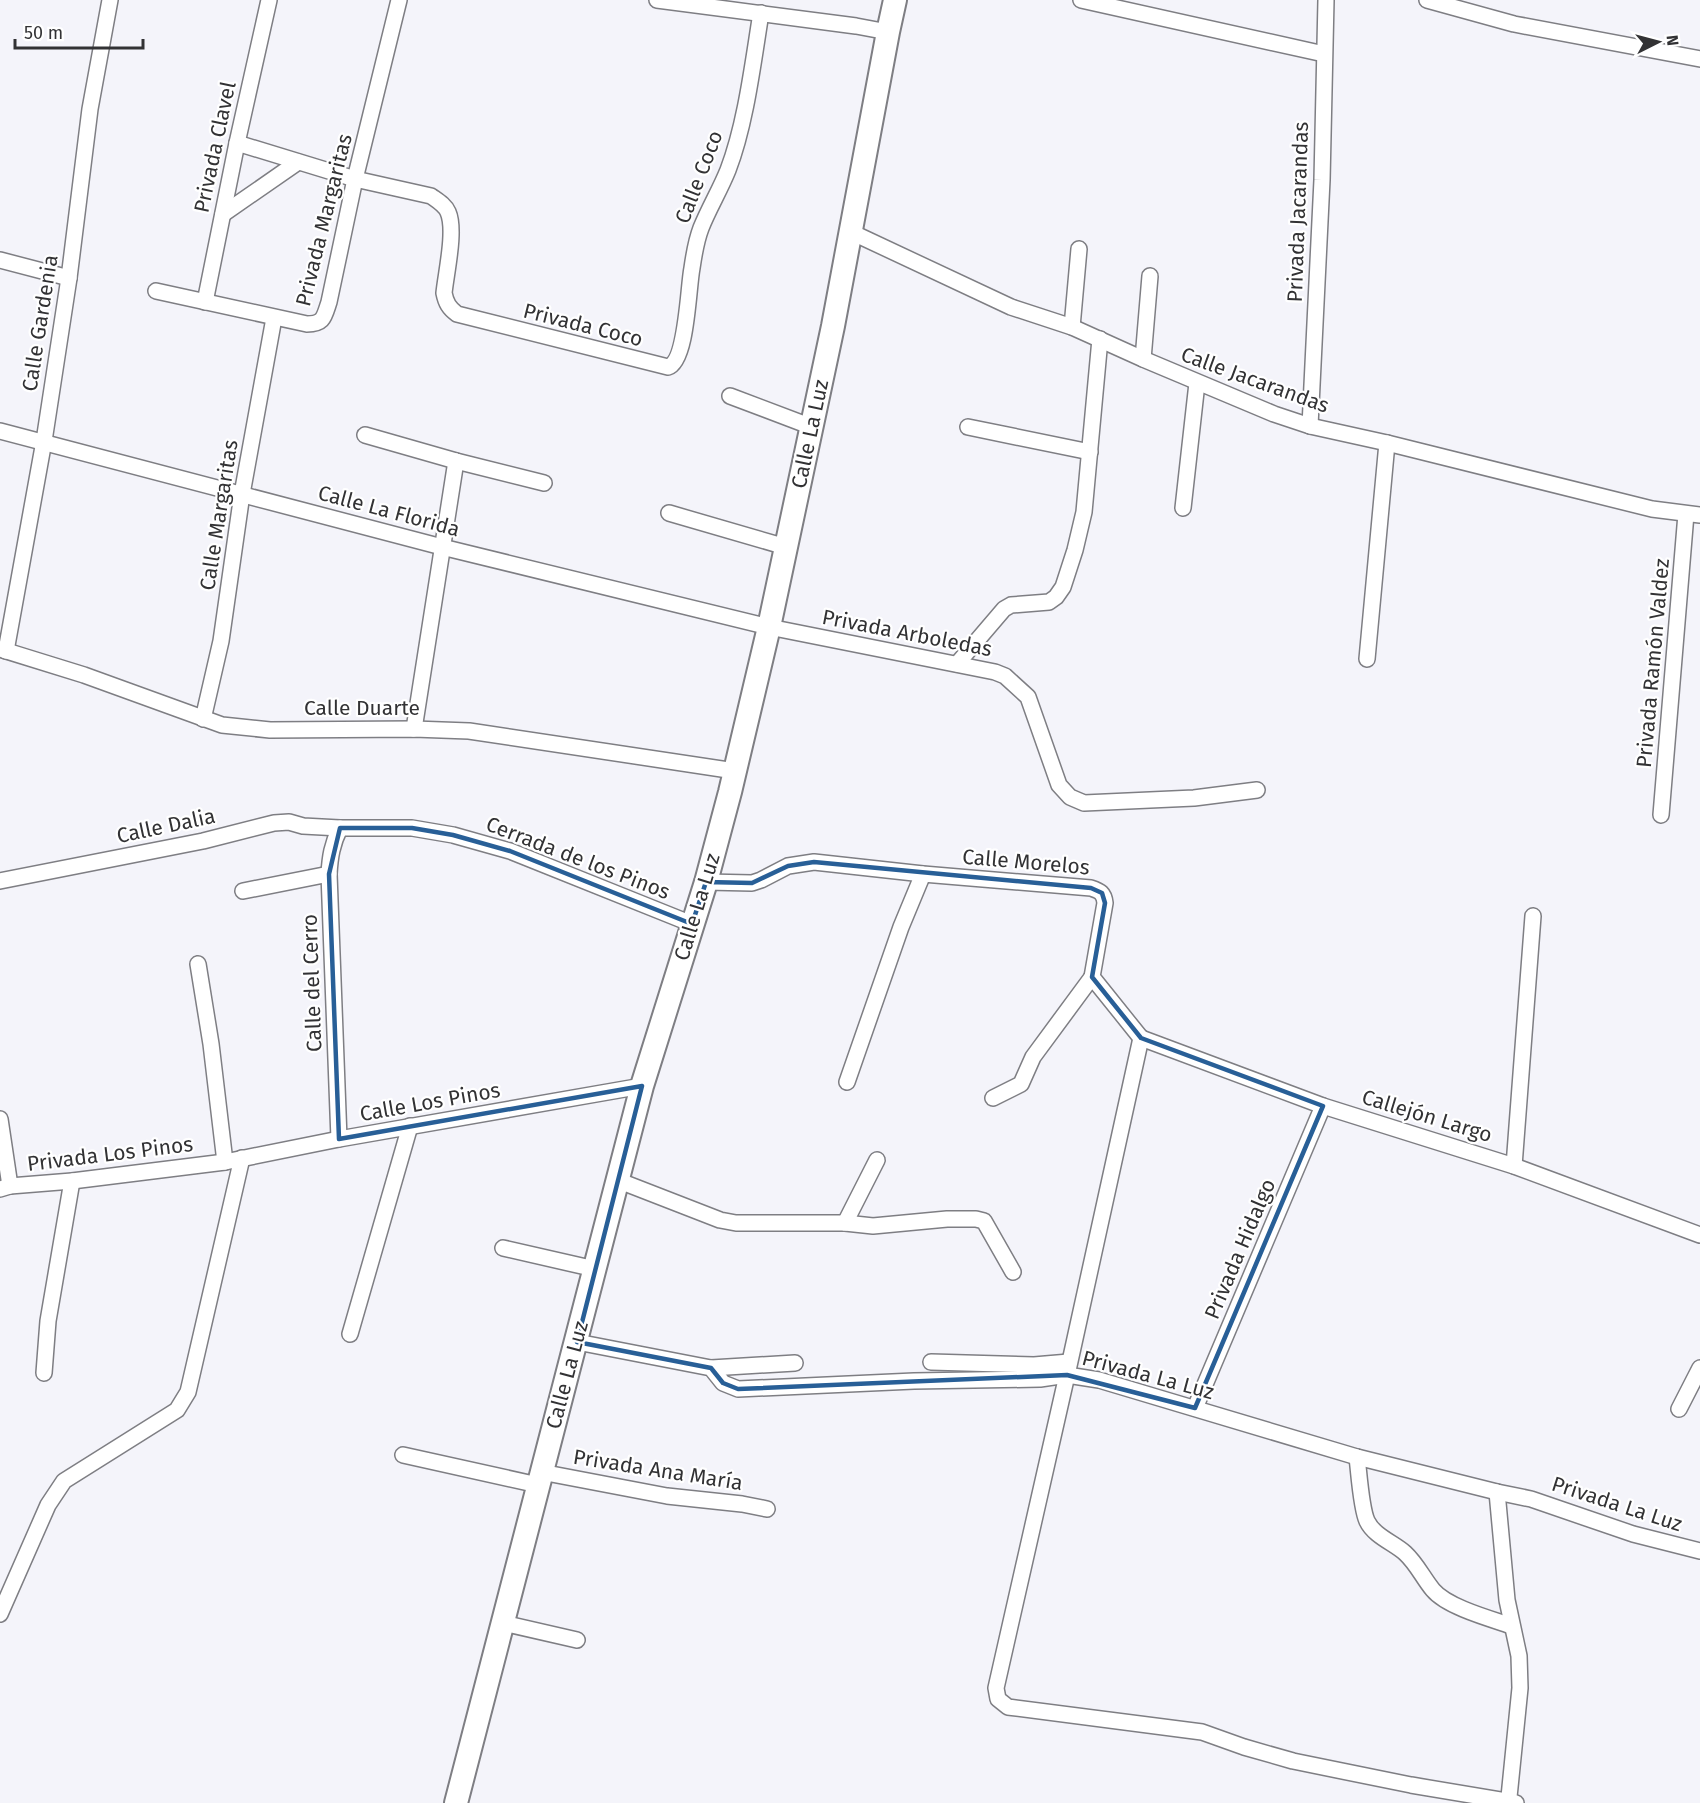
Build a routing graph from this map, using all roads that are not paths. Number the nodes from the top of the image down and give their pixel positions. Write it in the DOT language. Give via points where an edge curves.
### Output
graph roads {
  1 [pos="110,0"];
  2 [pos="269,0"];
  3 [pos="399,0"];
  4 [pos="657,0"];
  5 [pos="895,0"];
  6 [pos="1081,0"];
  7 [pos="1326,0"];
  8 [pos="1427,0"];
  9 [pos="761,13"];
  10 [pos="888,32"];
  11 [pos="1324,54"];
  12 [pos="1700,59"];
  13 [pos="237,143"];
  14 [pos="298,162"];
  15 [pos="355,179"];
  16 [pos="223,213"];
  17 [pos="851,232"];
  18 [pos="1079,249"];
  19 [pos="0,260"];
  20 [pos="1150,276"];
  21 [pos="69,278"];
  22 [pos="156,291"];
  23 [pos="205,302"];
  24 [pos="274,318"];
  25 [pos="1072,327"];
  26 [pos="1100,339"];
  27 [pos="678,356"];
  28 [pos="1143,359"];
  29 [pos="1197,383"];
  30 [pos="730,396"];
  31 [pos="1310,426"];
  32 [pos="812,427"];
  33 [pos="968,427"];
  34 [pos="0,430"];
  35 [pos="365,435"];
  36 [pos="44,441"];
  37 [pos="1387,443"];
  38 [pos="1090,452"];
  39 [pos="456,461"];
  40 [pos="544,483"];
  41 [pos="242,494"];
  42 [pos="1183,508"];
  43 [pos="669,513"];
  44 [pos="1693,515"];
  45 [pos="442,547"];
  46 [pos="786,547"];
  47 [pos="769,627"];
  48 [pos="3,650"];
  49 [pos="1367,659"];
  50 [pos="957,664"];
  51 [pos="203,719"];
  52 [pos="414,729"];
  53 [pos="733,782"];
  54 [pos="1257,790"];
  55 [pos="1661,815"];
  56 [pos="340,828"];
  57 [pos="329,874"];
  58 [pos="923,874"];
  59 [pos="0,881"];
  60 [pos="706,882"];
  61 [pos="243,891"];
  62 [pos="1533,916"];
  63 [pos="692,924"];
  64 [pos="198,964"];
  65 [pos="1092,977"];
  66 [pos="1141,1038"];
  67 [pos="847,1082"];
  68 [pos="642,1086"];
  69 [pos="993,1098"];
  70 [pos="1323,1106"];
  71 [pos="0,1119"];
  72 [pos="410,1126"];
  73 [pos="339,1139"];
  74 [pos="242,1158"];
  75 [pos="877,1160"];
  76 [pos="225,1162"];
  77 [pos="1514,1166"];
  78 [pos="617,1180"];
  79 [pos="72,1181"];
  80 [pos="5,1187"];
  81 [pos="845,1223"];
  82 [pos="1700,1235"];
  83 [pos="502,1248"];
  84 [pos="595,1269"];
  85 [pos="1012,1272"];
  86 [pos="350,1334"];
  87 [pos="577,1342"];
  88 [pos="932,1362"];
  89 [pos="795,1363"];
  90 [pos="711,1368"];
  91 [pos="1700,1368"];
  92 [pos="1068,1369"];
  93 [pos="44,1372"];
  94 [pos="1195,1408"];
  95 [pos="1679,1408"];
  96 [pos="403,1455"];
  97 [pos="1357,1457"];
  98 [pos="540,1478"];
  99 [pos="1497,1492"];
  100 [pos="767,1509"];
  101 [pos="1700,1551"];
  102 [pos="0,1614"];
  103 [pos="503,1623"];
  104 [pos="1512,1626"];
  105 [pos="576,1640"];
  106 [pos="1514,1802"];
  107 [pos="456,1803"];
  1 -- 21 [label="street, Calle Gardenia" via="90,109"];
  2 -- 13 [label="street, Privada Clavel"];
  3 -- 15 [label="street, Privada Margaritas"];
  4 -- 9 [label="street"];
  5 -- 10 [label="street, Calle La Luz"];
  6 -- 11 [label="street"];
  7 -- 11 [label="street, Privada Jacarandas"];
  8 -- 12 [label="street" via="1514,24"];
  9 -- 10 [label="street"];
  9 -- 27 [label="street, Calle Coco" via="745,105 728,170 696,243"];
  10 -- 17 [label="street, Calle La Luz"];
  11 -- 31 [label="street, Privada Jacarandas"];
  13 -- 14 [label="street"];
  13 -- 16 [label="street, Privada Clavel"];
  14 -- 15 [label="street"];
  14 -- 16 [label="street"];
  15 -- 24 [label="street, Privada Margaritas" via="325,315 316,324"];
  15 -- 27 [label="street, Privada Coco" via="431,196 448,211 451,232 444,293 446,302 457,314 661,366 673,365"];
  16 -- 23 [label="street, Privada Clavel"];
  17 -- 25 [label="street, Calle Jacarandas" via="1011,307"];
  17 -- 32 [label="street, Calle La Luz"];
  18 -- 25 [label="street"];
  19 -- 21 [label="street"];
  20 -- 28 [label="street"];
  21 -- 36 [label="street, Calle Gardenia"];
  22 -- 23 [label="street, Privada Margaritas"];
  23 -- 24 [label="street, Privada Margaritas"];
  24 -- 41 [label="street, Calle Margaritas"];
  25 -- 26 [label="street, Calle Jacarandas"];
  26 -- 28 [label="street, Calle Jacarandas"];
  26 -- 38 [label="street"];
  28 -- 29 [label="street, Calle Jacarandas"];
  29 -- 31 [label="street, Calle Jacarandas"];
  29 -- 42 [label="street"];
  30 -- 32 [label="street"];
  31 -- 37 [label="street, Calle Jacarandas"];
  32 -- 46 [label="street, Calle La Luz"];
  33 -- 38 [label="street"];
  34 -- 36 [label="street, Calle La Florida"];
  35 -- 39 [label="street"];
  36 -- 41 [label="street, Calle La Florida"];
  36 -- 48 [label="street, Calle Gardenia"];
  37 -- 44 [label="street, Calle Jacarandas" via="1652,509"];
  37 -- 49 [label="street"];
  38 -- 50 [label="street" via="1082,524 1063,587 1049,602 1004,609"];
  39 -- 40 [label="street"];
  39 -- 45 [label="street"];
  41 -- 45 [label="street, Calle La Florida"];
  41 -- 51 [label="street, Calle Margaritas" via="221,640"];
  43 -- 46 [label="street"];
  44 -- 55 [label="street, Privada Ramón Valdez"];
  45 -- 47 [label="street, Calle La Florida"];
  45 -- 52 [label="street"];
  46 -- 47 [label="street, Calle La Luz"];
  47 -- 50 [label="street, Privada Arboledas"];
  47 -- 53 [label="street, Calle La Luz"];
  48 -- 51 [label="street, Calle Duarte"];
  50 -- 54 [label="street, Privada Arboledas" via="1005,676 1028,697 1059,785 1070,797 1084,803 1194,798"];
  51 -- 52 [label="street, Calle Duarte" via="270,730"];
  52 -- 53 [label="street, Calle Duarte" via="469,731"];
  53 -- 60 [label="street, Calle La Luz"];
  56 -- 57 [label="street, Calle del Cerro" via="333,842"];
  56 -- 59 [label="street, Calle Dalia" via="274,823"];
  56 -- 63 [label="street, Cerrada de los Pinos" via="412,828 510,850"];
  57 -- 61 [label="street"];
  57 -- 73 [label="street, Calle del Cerro"];
  58 -- 60 [label="street, Calle Morelos" via="814,862 788,866 752,883"];
  58 -- 65 [label="street, Calle Morelos" via="1098,890 1105,903"];
  58 -- 67 [label="street"];
  60 -- 63 [label="street, Calle La Luz"];
  62 -- 77 [label="street"];
  63 -- 68 [label="street, Calle La Luz"];
  64 -- 76 [label="street"];
  65 -- 66 [label="street"];
  65 -- 69 [label="street" via="1033,1057 1021,1084"];
  66 -- 70 [label="street, Callejón Largo"];
  66 -- 92 [label="street"];
  68 -- 72 [label="street, Calle Los Pinos"];
  68 -- 78 [label="street, Calle La Luz"];
  70 -- 77 [label="street, Callejón Largo"];
  70 -- 94 [label="street, Privada Hidalgo"];
  71 -- 80 [label="street"];
  72 -- 73 [label="street, Calle Los Pinos"];
  72 -- 86 [label="street"];
  73 -- 74 [label="street, Calle Los Pinos"];
  74 -- 76 [label="street, Calle Los Pinos"];
  74 -- 102 [label="street" via="188,1392 177,1410 64,1481 48,1504"];
  75 -- 81 [label="street"];
  76 -- 79 [label="street, Privada Los Pinos"];
  77 -- 82 [label="street, Callejón Largo"];
  78 -- 81 [label="street" via="720,1220"];
  78 -- 84 [label="street, Calle La Luz"];
  79 -- 80 [label="street, Privada Los Pinos"];
  79 -- 93 [label="street" via="48,1321"];
  81 -- 85 [label="street" via="873,1226 948,1219 984,1221"];
  83 -- 84 [label="street"];
  84 -- 87 [label="street, Calle La Luz"];
  87 -- 90 [label="street, Privada La Luz"];
  87 -- 98 [label="street, Calle La Luz"];
  88 -- 92 [label="street"];
  89 -- 90 [label="street"];
  90 -- 92 [label="street, Privada La Luz" via="723,1383 738,1389 1040,1379"];
  91 -- 95 [label="street"];
  92 -- 94 [label="street, Privada La Luz"];
  92 -- 106 [label="street" via="996,1688 998,1699 1008,1707 1202,1732 1293,1761"];
  94 -- 97 [label="street, Privada La Luz"];
  96 -- 98 [label="street, Privada Ana María"];
  97 -- 99 [label="street, Privada La Luz"];
  97 -- 104 [label="street" via="1365,1517 1371,1528 1406,1554 1442,1598"];
  98 -- 100 [label="street, Privada Ana María"];
  98 -- 103 [label="street, Calle La Luz"];
  99 -- 101 [label="street, Privada La Luz"];
  99 -- 104 [label="street"];
  103 -- 105 [label="street"];
  103 -- 107 [label="street, Calle La Luz"];
  104 -- 106 [label="street" via="1519,1656 1520,1688 1509,1797"];
}
